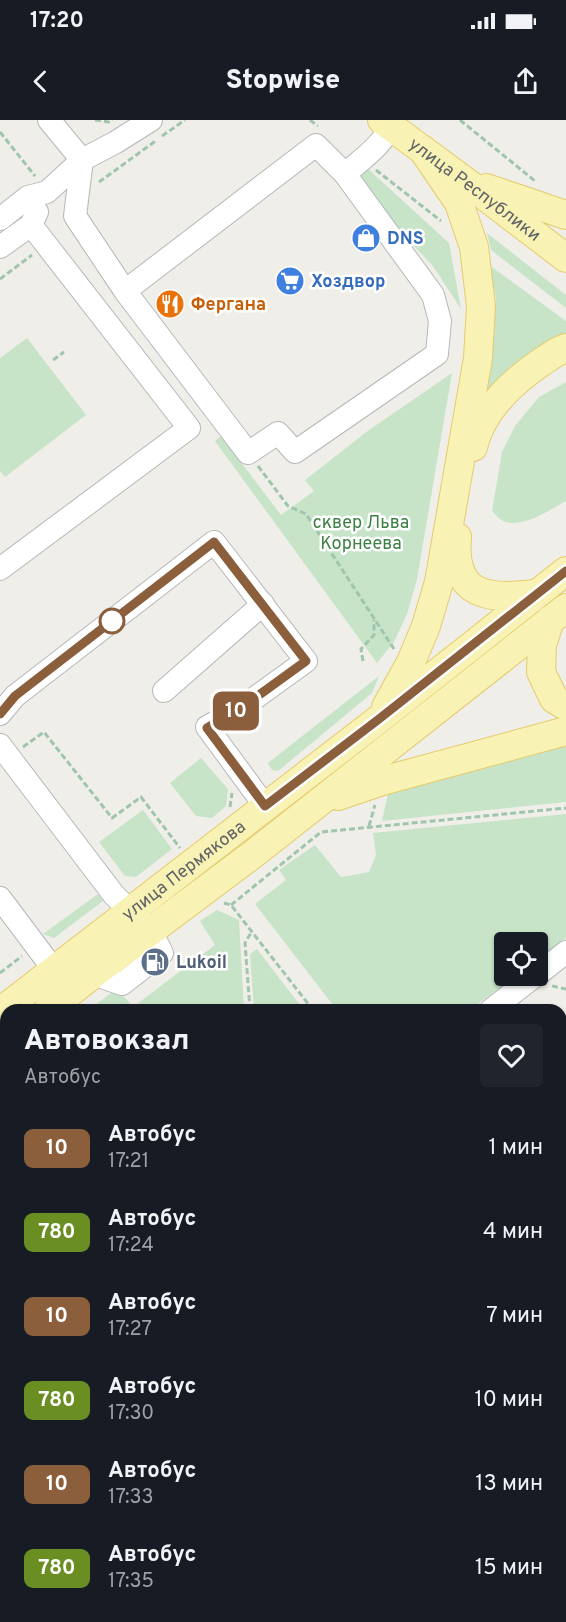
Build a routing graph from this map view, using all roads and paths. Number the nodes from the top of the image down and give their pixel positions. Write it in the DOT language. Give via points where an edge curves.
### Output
graph roads {
  1 [pos="49,120"];
  2 [pos="95,120"];
  3 [pos="151,120"];
  4 [pos="185,120"];
  5 [pos="310,120"];
  6 [pos="460,120"];
  7 [pos="111,121"];
  8 [pos="389,122"];
  9 [pos="318,127"];
  10 [pos="423,150"];
  11 [pos="362,159"];
  12 [pos="82,160"];
  13 [pos="345,174"];
  14 [pos="465,181"];
  15 [pos="538,184"];
  16 [pos="47,192"];
  17 [pos="77,197"];
  18 [pos="566,215"];
  19 [pos="0,219"];
  20 [pos="31,225"];
  21 [pos="448,227"];
  22 [pos="0,248"];
  23 [pos="33,254"];
  24 [pos="566,258"];
  25 [pos="0,279"];
  26 [pos="126,291"];
  27 [pos="566,348"];
  28 [pos="64,352"];
  29 [pos="53,360"];
  30 [pos="248,453"];
  31 [pos="0,570"];
  32 [pos="566,571"];
  33 [pos="536,594"];
  34 [pos="262,604"];
  35 [pos="558,614"];
  36 [pos="374,619"];
  37 [pos="401,644"];
  38 [pos="363,662"];
  39 [pos="165,691"];
  40 [pos="566,706"];
  41 [pos="0,714"];
  42 [pos="379,719"];
  43 [pos="566,731"];
  44 [pos="5,751"];
  45 [pos="245,780"];
  46 [pos="319,802"];
  47 [pos="265,806"];
  48 [pos="566,808"];
  49 [pos="230,810"];
  50 [pos="186,851"];
  51 [pos="208,887"];
  52 [pos="0,898"];
  53 [pos="231,905"];
  54 [pos="130,911"];
  55 [pos="151,931"];
  56 [pos="252,932"];
  57 [pos="36,946"];
  58 [pos="566,952"];
  59 [pos="548,966"];
  60 [pos="54,970"];
  61 [pos="0,973"];
  62 [pos="523,986"];
  63 [pos="10,1004"];
  64 [pos="56,1004"];
  65 [pos="250,1004"];
  66 [pos="308,1004"];
  67 [pos="499,1004"];
  1 -- 12 [label="street"];
  2 -- 7 [label="path"];
  3 -- 12 [label="street"];
  4 -- 17 [label="path"];
  5 -- 9 [label="path"];
  6 -- 15 [label="path"];
  8 -- 10 [label="main road, улица Республики"];
  8 -- 11 [label="street" via="376,147"];
  10 -- 14 [label="main road, улица Республики"];
  10 -- 42 [label="main road" via="459,203 474,247 481,306 478,358 439,582 411,662"];
  11 -- 13 [label="street"];
  11 -- 21 [label="path"];
  12 -- 16 [label="street"];
  12 -- 17 [label="street"];
  13 -- 26 [label="street" via="316,145"];
  13 -- 30 [label="street" via="433,295 440,321 437,354 295,453 278,433"];
  14 -- 18 [label="main road"];
  14 -- 24 [label="main road, улица Республики"];
  16 -- 19 [label="street" via="28,197"];
  16 -- 20 [label="street"];
  17 -- 26 [label="street" via="75,216"];
  20 -- 22 [label="street"];
  20 -- 31 [label="street" via="189,428"];
  23 -- 25 [label="path"];
  26 -- 30 [label="street"];
  27 -- 33 [label="main road" via="527,371 485,417 476,434 456,539 461,576 472,587 504,598"];
  28 -- 29 [label="path"];
  30 -- 36 [label="path" via="288,506 306,514"];
  32 -- 33 [label="main road, улица Пермякова"];
  33 -- 42 [label="main road, улица Пермякова"];
  34 -- 39 [label="street"];
  34 -- 41 [label="street" via="214,542 15,696"];
  34 -- 45 [label="street" via="306,661 207,728"];
  35 -- 40 [label="main road" via="542,645 541,672 554,699"];
  35 -- 46 [label="main road, улица Пермякова"];
  36 -- 37 [label="path" via="397,653"];
  36 -- 38 [label="path" via="374,634 362,649"];
  42 -- 47 [label="main road, улица Пермякова"];
  43 -- 46 [label="main road"];
  44 -- 50 [label="path" via="44,732 112,818 141,797"];
  44 -- 54 [label="street"];
  45 -- 47 [label="street"];
  45 -- 49 [label="path" via="232,793"];
  46 -- 51 [label="main road, улица Пермякова"];
  47 -- 50 [label="main road, улица Пермякова"];
  48 -- 53 [label="path" via="321,832"];
  50 -- 54 [label="main road, улица Пермякова"];
  51 -- 53 [label="path" via="219,902"];
  51 -- 55 [label="main road, улица Пермякова"];
  52 -- 57 [label="street"];
  53 -- 56 [label="path"];
  54 -- 55 [label="street"];
  54 -- 60 [label="main road, улица Пермякова"];
  55 -- 64 [label="main road, улица Пермякова"];
  56 -- 65 [label="path" via="245,943"];
  56 -- 66 [label="path"];
  57 -- 60 [label="street"];
  57 -- 61 [label="path"];
  58 -- 59 [label="street"];
  60 -- 63 [label="main road, улица Пермякова"];
  62 -- 67 [label="street"];
}
